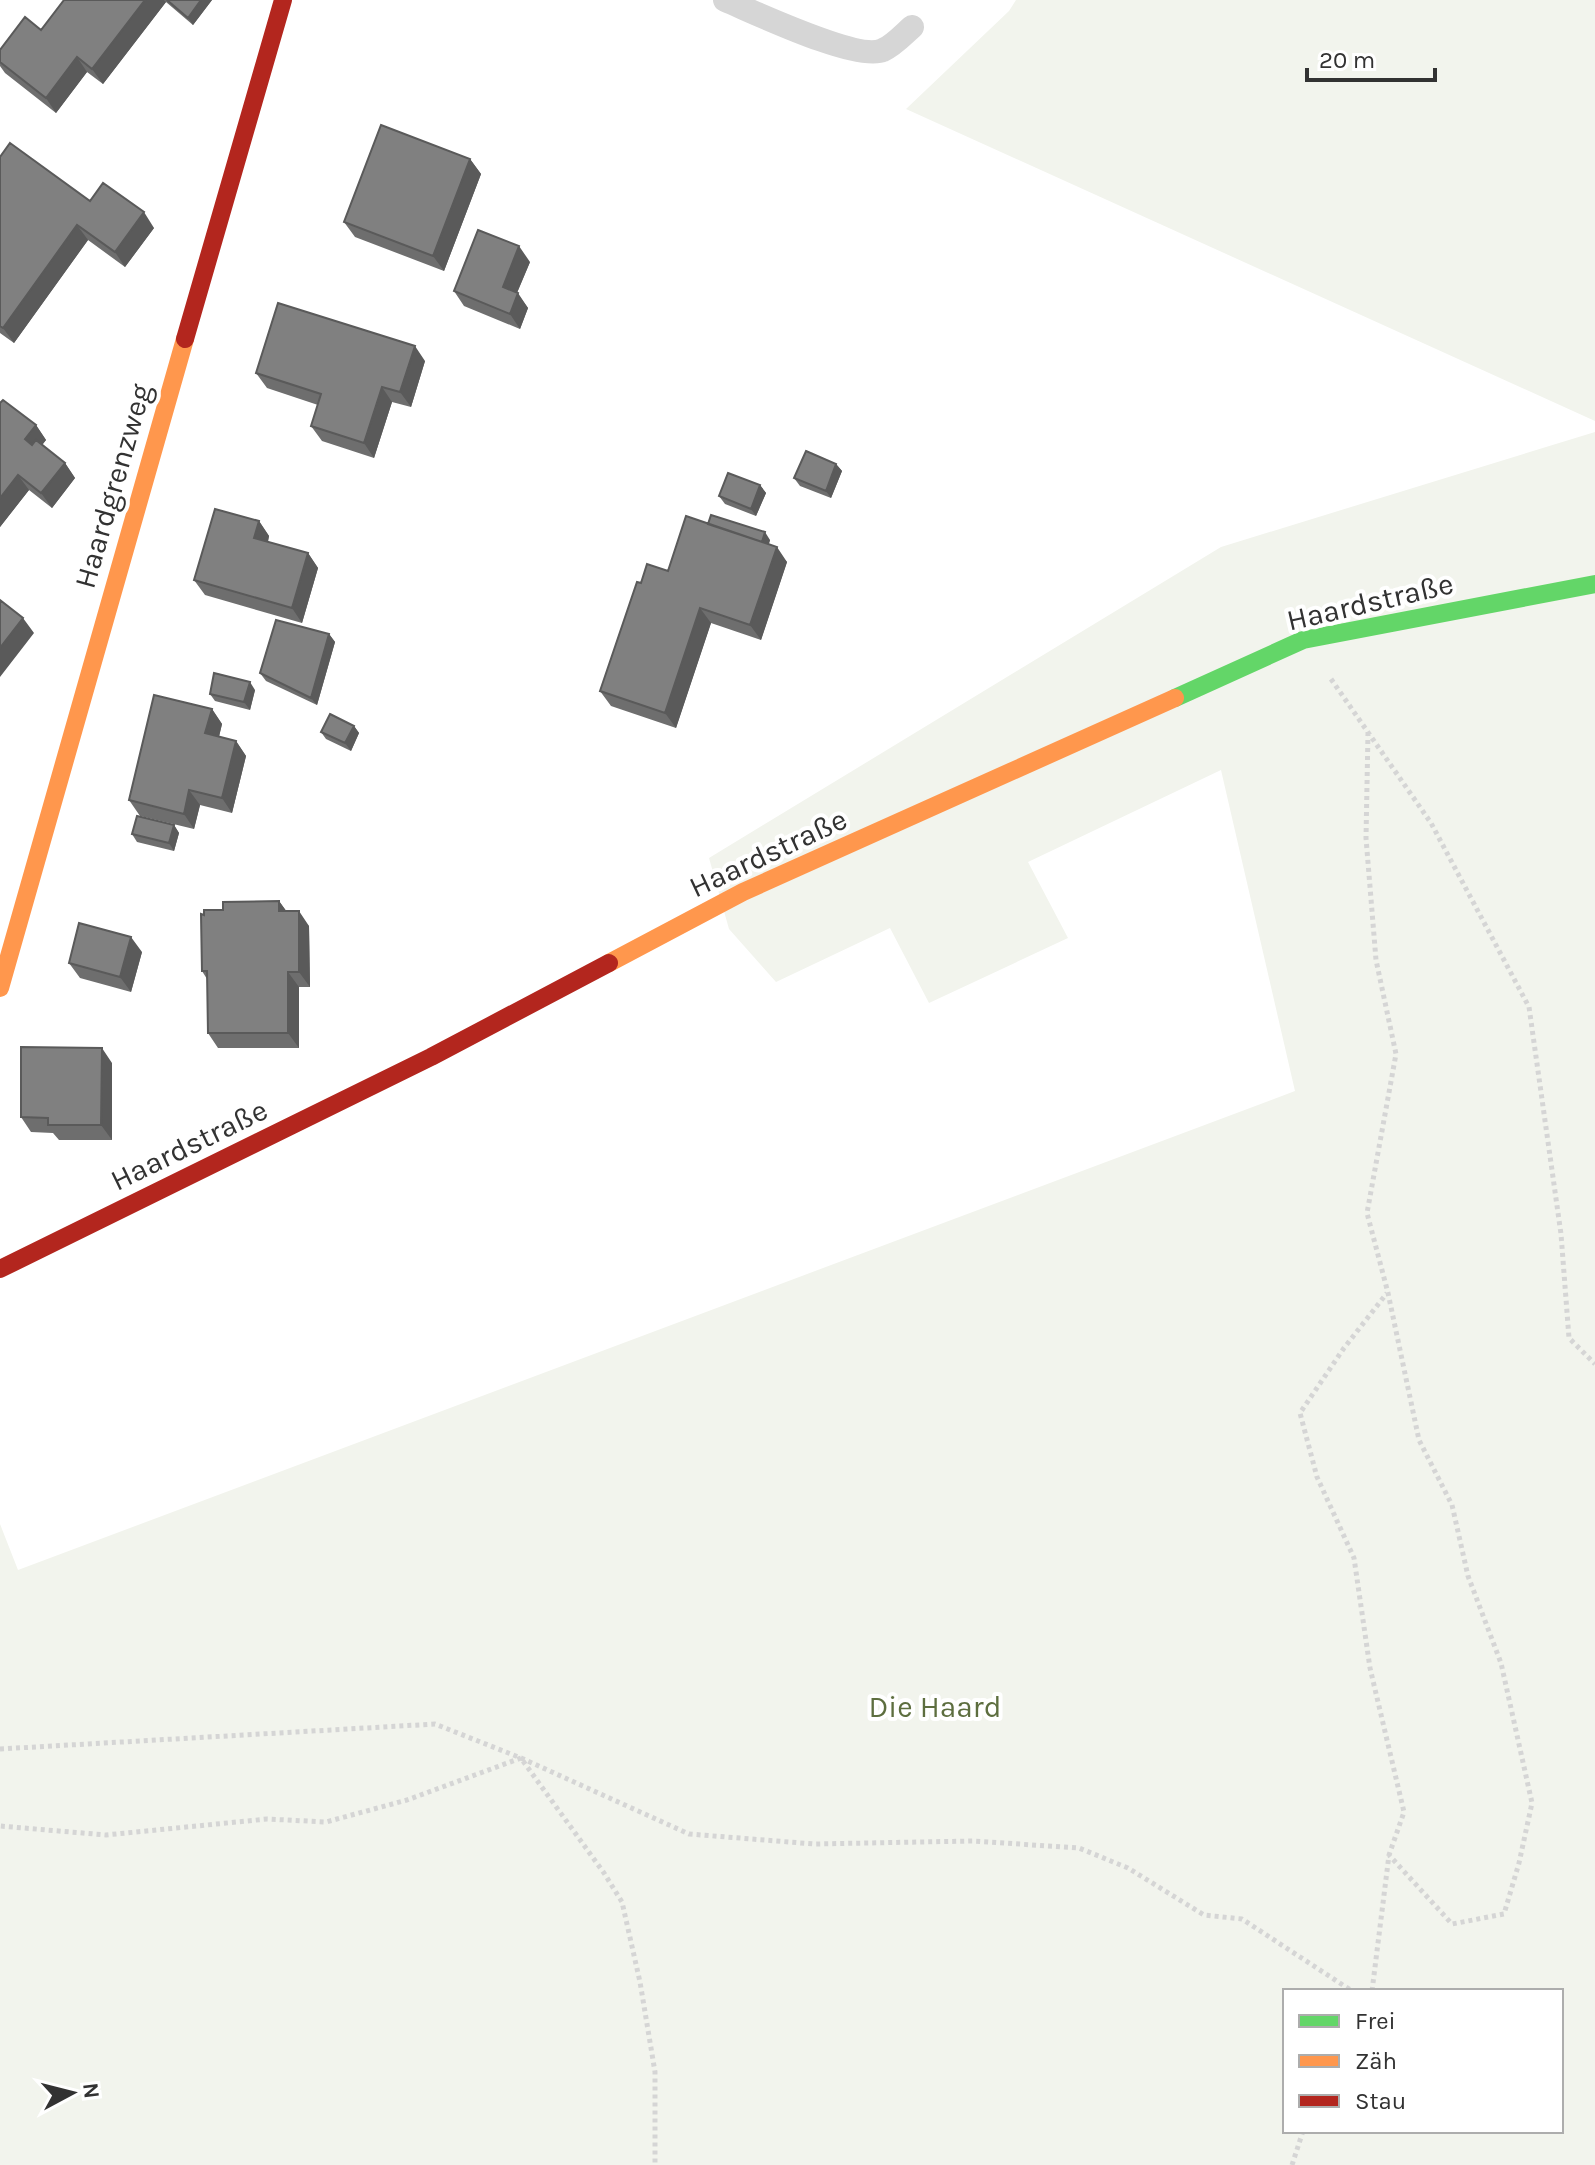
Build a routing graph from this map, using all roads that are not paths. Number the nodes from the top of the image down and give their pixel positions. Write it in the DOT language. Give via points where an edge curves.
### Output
graph roads {
  1 [pos="283,0"];
  2 [pos="725,0"];
  3 [pos="912,27"];
  4 [pos="1595,584"];
  5 [pos="0,988"];
  6 [pos="0,1269"];
  1 -- 5 [label="street, Haardgrenzweg"];
  2 -- 3 [label="lane" via="862,53 882,51"];
  4 -- 6 [label="street, Haardstraße" via="1303,640 743,892 431,1057"];
}
